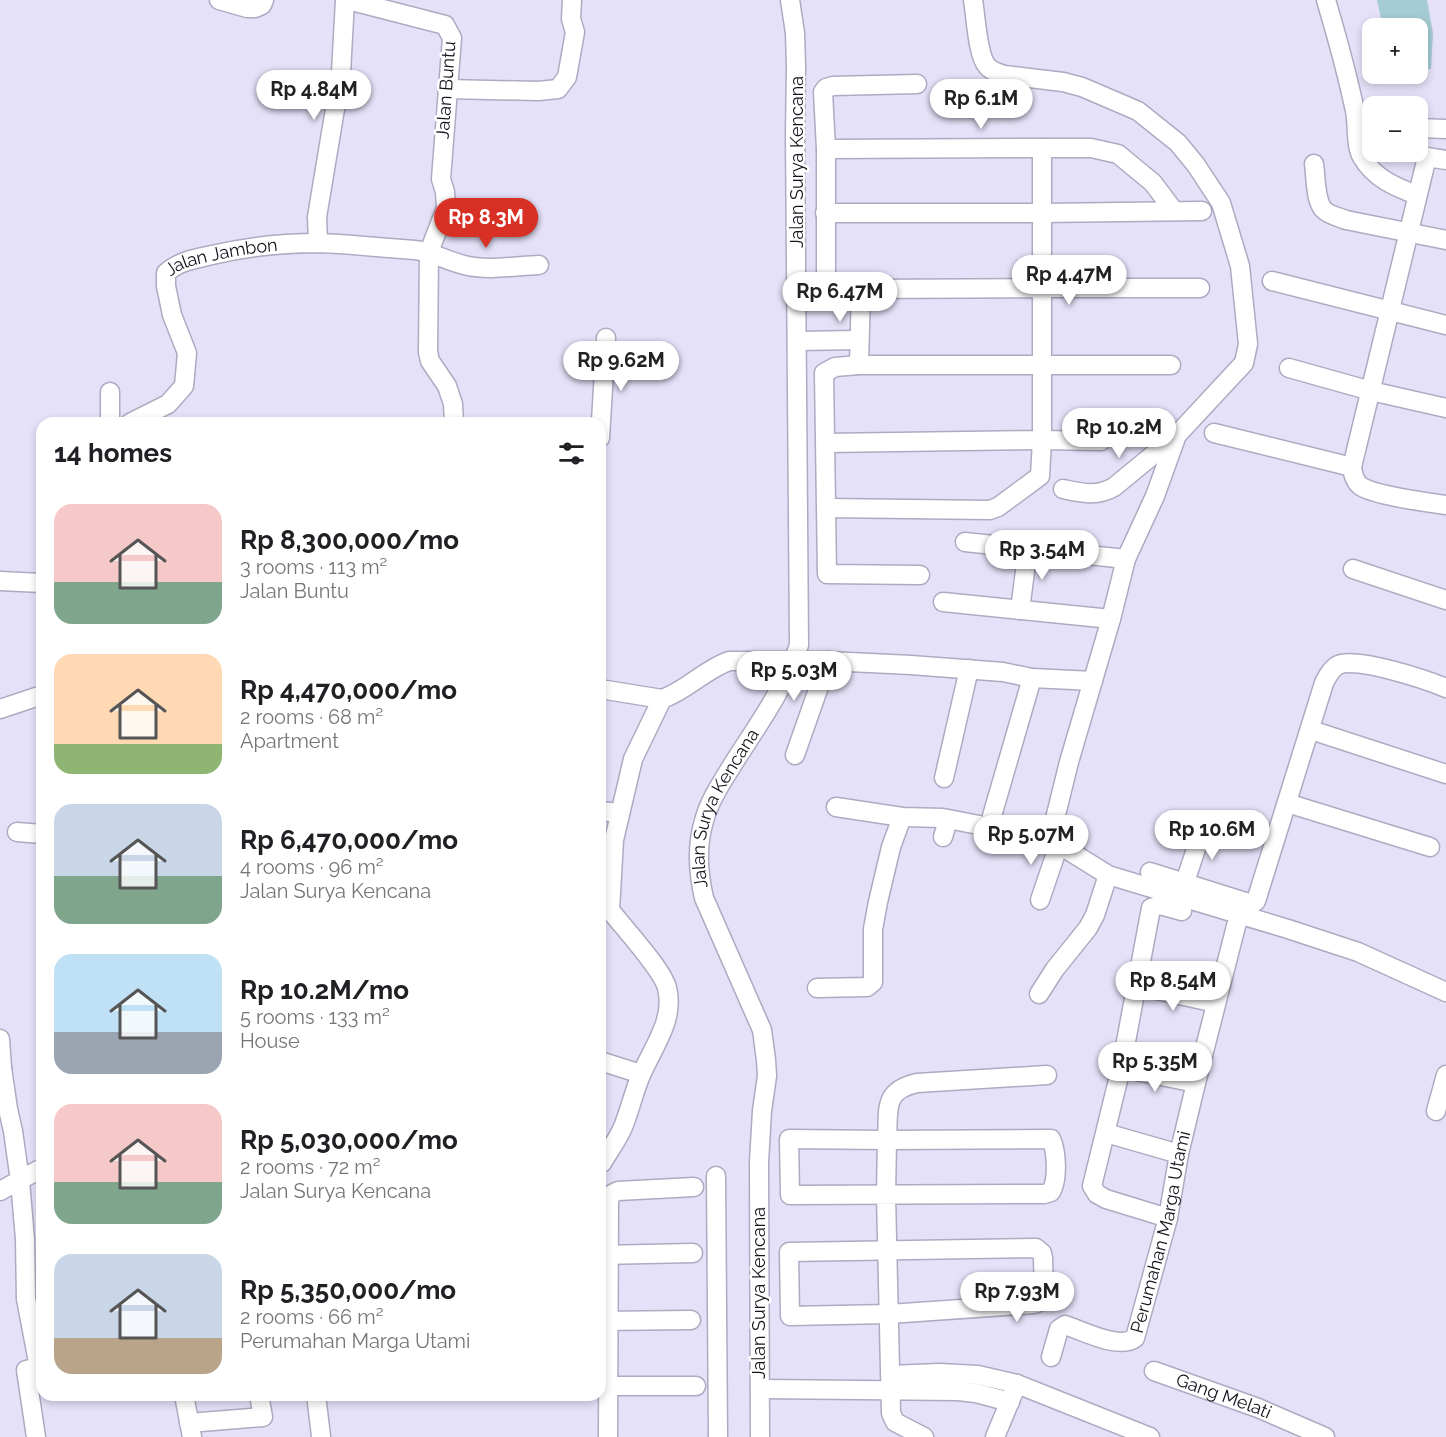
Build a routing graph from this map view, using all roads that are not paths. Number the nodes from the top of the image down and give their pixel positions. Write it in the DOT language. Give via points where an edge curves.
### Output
graph roads {
  1 [pos="219,0"];
  2 [pos="264,0"];
  3 [pos="347,0"];
  4 [pos="572,0"];
  5 [pos="790,0"];
  6 [pos="974,0"];
  7 [pos="1326,0"];
  8 [pos="917,84"];
  9 [pos="447,89"];
  10 [pos="1362,111"];
  11 [pos="1428,129"];
  12 [pos="1446,129"];
  13 [pos="1362,136"];
  14 [pos="826,148"];
  15 [pos="1042,148"];
  16 [pos="1362,157"];
  17 [pos="1446,160"];
  18 [pos="1366,162"];
  19 [pos="1314,164"];
  20 [pos="1417,195"];
  21 [pos="1174,211"];
  22 [pos="1202,211"];
  23 [pos="825,213"];
  24 [pos="1042,213"];
  25 [pos="1408,231"];
  26 [pos="1446,240"];
  27 [pos="318,243"];
  28 [pos="429,252"];
  29 [pos="539,265"];
  30 [pos="1272,281"];
  31 [pos="1042,288"];
  32 [pos="1200,288"];
  33 [pos="861,294"];
  34 [pos="797,299"];
  35 [pos="1388,311"];
  36 [pos="1446,325"];
  37 [pos="606,338"];
  38 [pos="858,340"];
  39 [pos="798,341"];
  40 [pos="859,365"];
  41 [pos="1171,365"];
  42 [pos="1041,366"];
  43 [pos="1289,368"];
  44 [pos="1371,391"];
  45 [pos="110,392"];
  46 [pos="1446,408"];
  47 [pos="110,417"];
  48 [pos="142,417"];
  49 [pos="454,417"];
  50 [pos="601,417"];
  51 [pos="1214,433"];
  52 [pos="1177,435"];
  53 [pos="1042,440"];
  54 [pos="1101,441"];
  55 [pos="826,443"];
  56 [pos="1352,467"];
  57 [pos="1064,489"];
  58 [pos="1446,506"];
  59 [pos="827,508"];
  60 [pos="965,542"];
  61 [pos="1028,548"];
  62 [pos="1126,559"];
  63 [pos="1353,569"];
  64 [pos="920,574"];
  65 [pos="0,581"];
  66 [pos="36,583"];
  67 [pos="1446,600"];
  68 [pos="943,602"];
  69 [pos="1020,610"];
  70 [pos="1111,619"];
  71 [pos="794,662"];
  72 [pos="828,662"];
  73 [pos="969,669"];
  74 [pos="1032,678"];
  75 [pos="1093,681"];
  76 [pos="1446,688"];
  77 [pos="606,690"];
  78 [pos="36,697"];
  79 [pos="662,699"];
  80 [pos="0,709"];
  81 [pos="1311,730"];
  82 [pos="795,755"];
  83 [pos="1446,774"];
  84 [pos="944,778"];
  85 [pos="1287,803"];
  86 [pos="836,807"];
  87 [pos="606,812"];
  88 [pos="620,813"];
  89 [pos="992,816"];
  90 [pos="902,817"];
  91 [pos="948,820"];
  92 [pos="1203,828"];
  93 [pos="17,832"];
  94 [pos="36,834"];
  95 [pos="944,837"];
  96 [pos="1054,842"];
  97 [pos="1430,847"];
  98 [pos="1150,872"];
  99 [pos="1108,875"];
  100 [pos="1185,882"];
  101 [pos="1040,900"];
  102 [pos="606,902"];
  103 [pos="606,911"];
  104 [pos="1238,920"];
  105 [pos="1138,986"];
  106 [pos="817,988"];
  107 [pos="1446,992"];
  108 [pos="1039,994"];
  109 [pos="1216,1003"];
  110 [pos="0,1039"];
  111 [pos="606,1063"];
  112 [pos="1,1068"];
  113 [pos="1121,1068"];
  114 [pos="641,1074"];
  115 [pos="1047,1075"];
  116 [pos="1446,1075"];
  117 [pos="1196,1083"];
  118 [pos="1436,1111"];
  119 [pos="1106,1133"];
  120 [pos="887,1140"];
  121 [pos="1179,1154"];
  122 [pos="606,1156"];
  123 [pos="36,1172"];
  124 [pos="716,1176"];
  125 [pos="20,1181"];
  126 [pos="694,1187"];
  127 [pos="0,1191"];
  128 [pos="886,1195"];
  129 [pos="1168,1218"];
  130 [pos="606,1233"];
  131 [pos="887,1251"];
  132 [pos="693,1253"];
  133 [pos="606,1255"];
  134 [pos="889,1314"];
  135 [pos="691,1320"];
  136 [pos="606,1321"];
  137 [pos="36,1351"];
  138 [pos="1051,1357"];
  139 [pos="36,1368"];
  140 [pos="1154,1371"];
  141 [pos="890,1382"];
  142 [pos="1017,1384"];
  143 [pos="606,1386"];
  144 [pos="696,1386"];
  145 [pos="760,1389"];
  146 [pos="185,1401"];
  147 [pos="261,1401"];
  148 [pos="317,1401"];
  149 [pos="605,1401"];
  150 [pos="1010,1402"];
  151 [pos="190,1430"];
  152 [pos="1292,1431"];
  153 [pos="321,1436"];
  154 [pos="36,1437"];
  155 [pos="608,1437"];
  156 [pos="718,1437"];
  157 [pos="760,1437"];
  158 [pos="924,1437"];
  159 [pos="995,1437"];
  160 [pos="1150,1437"];
  161 [pos="1325,1437"];
  1 -- 2 [label="street" via="255,8 262,6"];
  3 -- 9 [label="street, Jalan Buntu" via="445,25 452,38"];
  3 -- 27 [label="street" via="340,73 317,217"];
  4 -- 9 [label="street" via="575,33 567,77 558,89"];
  5 -- 34 [label="street, Jalan Surya Kencana" via="796,66"];
  6 -- 52 [label="street" via="986,66 1004,75 1082,87 1138,111 1178,143 1221,203 1240,266 1247,350 1244,363"];
  7 -- 10 [label="street"];
  8 -- 14 [label="street" via="826,88"];
  9 -- 28 [label="street, Jalan Buntu" via="441,179 446,208"];
  11 -- 12 [label="street"];
  13 -- 16 [label="street"];
  14 -- 15 [label="street"];
  14 -- 23 [label="street"];
  15 -- 21 [label="street" via="1091,148 1118,154 1153,183"];
  15 -- 24 [label="street"];
  17 -- 20 [label="street" via="1427,157"];
  18 -- 20 [label="street" via="1374,173 1397,188"];
  19 -- 25 [label="street" via="1323,209 1346,220"];
  20 -- 25 [label="street"];
  21 -- 22 [label="street"];
  21 -- 24 [label="street"];
  23 -- 24 [label="street"];
  23 -- 33 [label="street" via="826,285"];
  24 -- 31 [label="street"];
  25 -- 26 [label="street"];
  25 -- 35 [label="street"];
  27 -- 28 [label="street"];
  27 -- 48 [label="street, Jalan Jambon" via="228,251 186,261 166,273 172,315 187,353 184,386 168,404"];
  28 -- 29 [label="street" via="466,265 489,268"];
  28 -- 49 [label="street" via="428,352 447,386"];
  30 -- 35 [label="street"];
  31 -- 32 [label="street"];
  31 -- 33 [label="street"];
  31 -- 42 [label="street"];
  33 -- 34 [label="street"];
  33 -- 38 [label="street"];
  34 -- 39 [label="street, Jalan Surya Kencana"];
  35 -- 36 [label="street"];
  35 -- 44 [label="street"];
  37 -- 50 [label="street"];
  38 -- 39 [label="street"];
  38 -- 40 [label="street"];
  39 -- 71 [label="street, Jalan Surya Kencana" via="800,615"];
  40 -- 42 [label="street"];
  40 -- 55 [label="street" via="835,367 824,373"];
  41 -- 42 [label="street"];
  42 -- 53 [label="street"];
  43 -- 44 [label="street"];
  44 -- 46 [label="street"];
  44 -- 56 [label="street"];
  45 -- 47 [label="street"];
  51 -- 56 [label="street"];
  52 -- 57 [label="street" via="1104,493"];
  52 -- 62 [label="street"];
  53 -- 54 [label="street"];
  53 -- 55 [label="street"];
  53 -- 59 [label="street" via="1040,476 990,510"];
  55 -- 59 [label="street"];
  56 -- 58 [label="street" via="1354,479 1361,486"];
  59 -- 64 [label="street" via="827,574"];
  60 -- 61 [label="street"];
  61 -- 62 [label="street"];
  61 -- 69 [label="street"];
  62 -- 70 [label="street"];
  63 -- 67 [label="street"];
  65 -- 66 [label="street"];
  68 -- 69 [label="street"];
  69 -- 70 [label="street"];
  70 -- 75 [label="street"];
  71 -- 72 [label="street"];
  71 -- 79 [label="street" via="718,664"];
  71 -- 145 [label="street, Jalan Surya Kencana" via="716,793 704,820 698,859 704,897 762,1030 766,1060 759,1162"];
  72 -- 73 [label="street"];
  72 -- 82 [label="street"];
  73 -- 74 [label="street"];
  73 -- 84 [label="street"];
  74 -- 75 [label="street"];
  74 -- 89 [label="street"];
  75 -- 96 [label="street" via="1069,762"];
  76 -- 81 [label="street" via="1386,668 1339,664 1324,683"];
  77 -- 79 [label="street"];
  78 -- 80 [label="street"];
  79 -- 88 [label="street" via="633,759"];
  81 -- 83 [label="street"];
  81 -- 85 [label="street"];
  85 -- 97 [label="street"];
  85 -- 100 [label="street" via="1256,901 1248,904"];
  86 -- 90 [label="street"];
  87 -- 88 [label="street"];
  88 -- 102 [label="street"];
  90 -- 91 [label="street"];
  90 -- 106 [label="street" via="891,847 873,929 873,982 867,987"];
  91 -- 95 [label="street"];
  91 -- 96 [label="street"];
  92 -- 100 [label="street"];
  93 -- 94 [label="street"];
  96 -- 99 [label="street"];
  96 -- 101 [label="street"];
  98 -- 100 [label="street"];
  99 -- 104 [label="street"];
  99 -- 108 [label="street" via="1088,928"];
  103 -- 114 [label="street" via="667,986 668,1012 662,1033"];
  104 -- 105 [label="street" via="1160,904 1151,908"];
  104 -- 107 [label="street" via="1358,952"];
  104 -- 109 [label="street, Perumahan Marga Utami"];
  105 -- 109 [label="street"];
  105 -- 113 [label="street"];
  109 -- 117 [label="street, Perumahan Marga Utami"];
  110 -- 112 [label="street"];
  111 -- 114 [label="street"];
  112 -- 125 [label="street"];
  113 -- 117 [label="street"];
  113 -- 119 [label="street"];
  114 -- 122 [label="street" via="622,1129"];
  115 -- 120 [label="street" via="907,1085 896,1090 890,1101"];
  116 -- 118 [label="street"];
  117 -- 121 [label="street, Perumahan Marga Utami"];
  119 -- 121 [label="street"];
  119 -- 129 [label="street" via="1093,1178 1097,1194"];
  120 -- 128 [label="street"];
  120 -- 128 [label="street" via="789,1139 789,1195"];
  120 -- 128 [label="street" via="1051,1139 1055,1186 1044,1194"];
  121 -- 129 [label="street, Perumahan Marga Utami"];
  123 -- 125 [label="street"];
  124 -- 156 [label="street"];
  125 -- 127 [label="street"];
  125 -- 137 [label="street" via="26,1299"];
  126 -- 130 [label="street" via="612,1194"];
  128 -- 131 [label="street"];
  129 -- 138 [label="street, Perumahan Marga Utami" via="1135,1338 1117,1343 1065,1325 1059,1329"];
  131 -- 134 [label="street"];
  131 -- 134 [label="street" via="789,1252 790,1316"];
  131 -- 134 [label="street" via="1036,1248 1042,1253 1044,1287 1042,1302 1034,1304"];
  132 -- 133 [label="street"];
  134 -- 141 [label="street"];
  135 -- 136 [label="street"];
  139 -- 154 [label="street" via="26,1370"];
  140 -- 152 [label="street, Gang Melati" via="1258,1408"];
  141 -- 142 [label="street" via="939,1373 978,1375"];
  141 -- 145 [label="street"];
  141 -- 150 [label="street" via="976,1393"];
  141 -- 158 [label="street" via="895,1422"];
  142 -- 150 [label="street"];
  142 -- 160 [label="street"];
  143 -- 144 [label="street"];
  145 -- 157 [label="street, Jalan Surya Kencana"];
  146 -- 151 [label="street"];
  147 -- 151 [label="street" via="263,1417"];
  148 -- 153 [label="street"];
  149 -- 155 [label="street"];
  150 -- 159 [label="street"];
  152 -- 161 [label="street, Gang Melati"];
}
